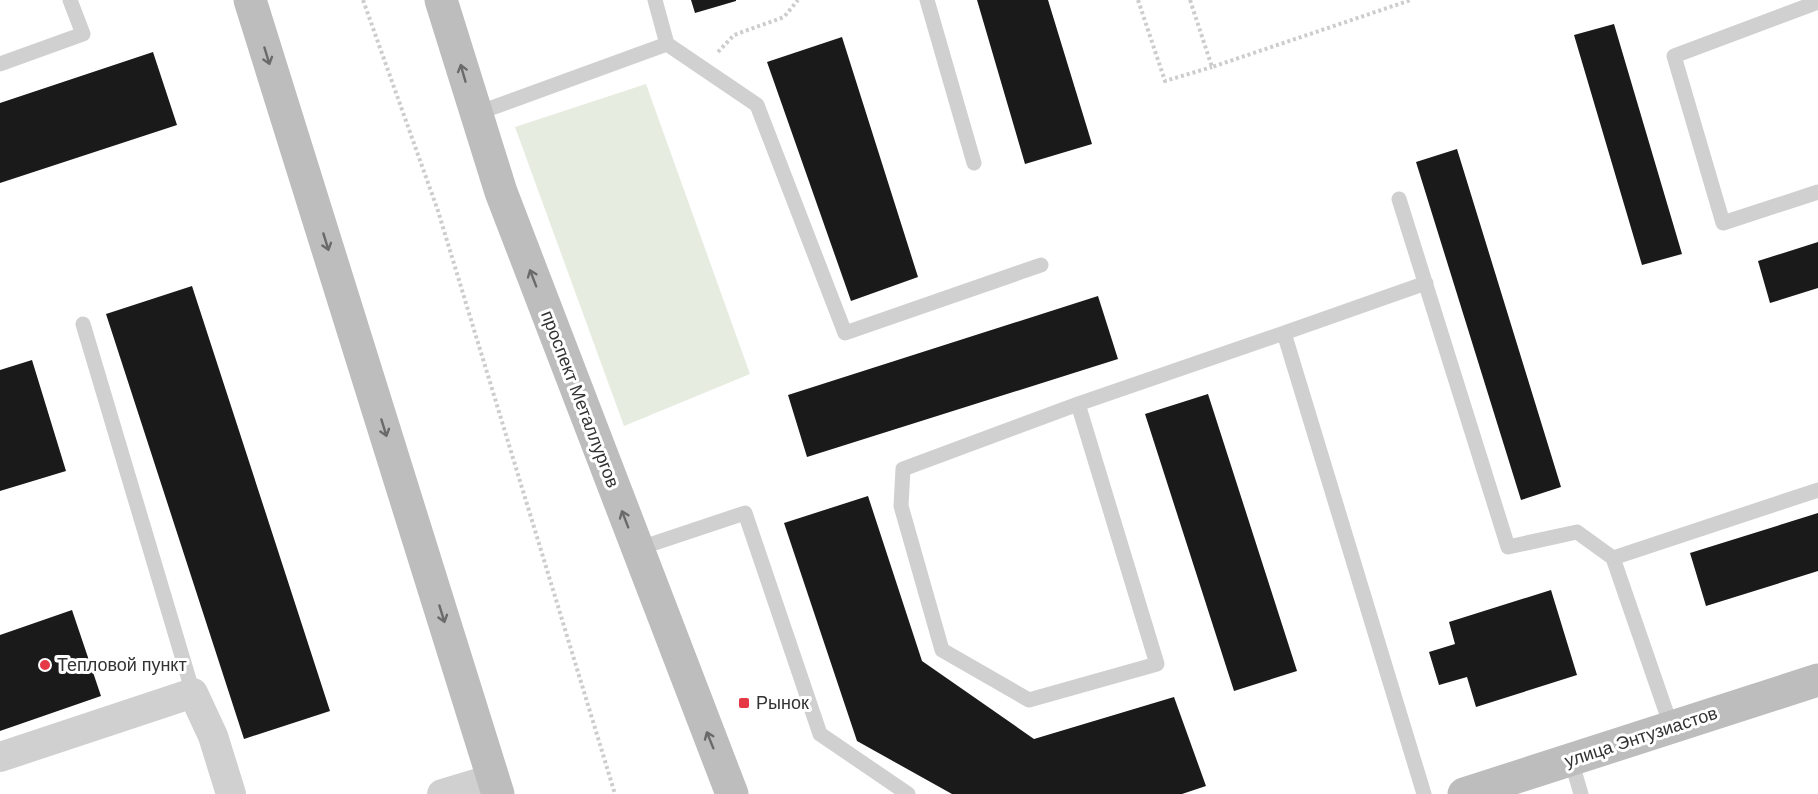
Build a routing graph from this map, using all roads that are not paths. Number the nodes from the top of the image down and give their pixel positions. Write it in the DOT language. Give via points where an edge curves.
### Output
graph roads {
  1 [pos="69,0"];
  2 [pos="250,0"];
  3 [pos="441,0"];
  4 [pos="655,0"];
  5 [pos="927,0"];
  6 [pos="1818,2"];
  7 [pos="667,44"];
  8 [pos="0,64"];
  9 [pos="475,114"];
  10 [pos="974,162"];
  11 [pos="1818,192"];
  12 [pos="1400,199"];
  13 [pos="1041,265"];
  14 [pos="1426,284"];
  15 [pos="84,324"];
  16 [pos="1284,333"];
  17 [pos="1077,404"];
  18 [pos="1818,490"];
  19 [pos="637,549"];
  20 [pos="1613,558"];
  21 [pos="1818,680"];
  22 [pos="193,693"];
  23 [pos="1671,726"];
  24 [pos="0,757"];
  25 [pos="1571,760"];
  26 [pos="495,787"];
  27 [pos="231,794"];
  28 [pos="442,794"];
  29 [pos="732,794"];
  30 [pos="908,794"];
  31 [pos="1424,794"];
  32 [pos="1464,794"];
  33 [pos="1581,794"];
  1 -- 8 [label="lane" via="83,34"];
  2 -- 26 [label="street, one-way"];
  9 -- 3 [label="street, проспект Металлургов, one-way"];
  4 -- 7 [label="lane"];
  5 -- 10 [label="lane"];
  6 -- 11 [label="lane" via="1674,56 1723,223"];
  7 -- 9 [label="lane"];
  7 -- 13 [label="lane" via="757,105 845,333"];
  19 -- 9 [label="street, проспект Металлургов, one-way"];
  12 -- 14 [label="lane"];
  14 -- 16 [label="lane"];
  14 -- 20 [label="lane" via="1508,547 1577,532"];
  15 -- 22 [label="lane"];
  16 -- 17 [label="lane"];
  16 -- 31 [label="lane"];
  17 -- 17 [label="lane" via="1157,664 1029,700 942,650 901,506 903,469"];
  18 -- 20 [label="lane"];
  29 -- 19 [label="street, проспект Металлургов, one-way"];
  19 -- 30 [label="lane" via="745,513 820,734"];
  20 -- 23 [label="lane"];
  21 -- 23 [label="street, улица Энтузиастов"];
  22 -- 24 [label="street"];
  22 -- 27 [label="street" via="213,736"];
  23 -- 25 [label="street, улица Энтузиастов"];
  25 -- 32 [label="street, улица Энтузиастов"];
  25 -- 33 [label="lane"];
  26 -- 28 [label="street"];
}
